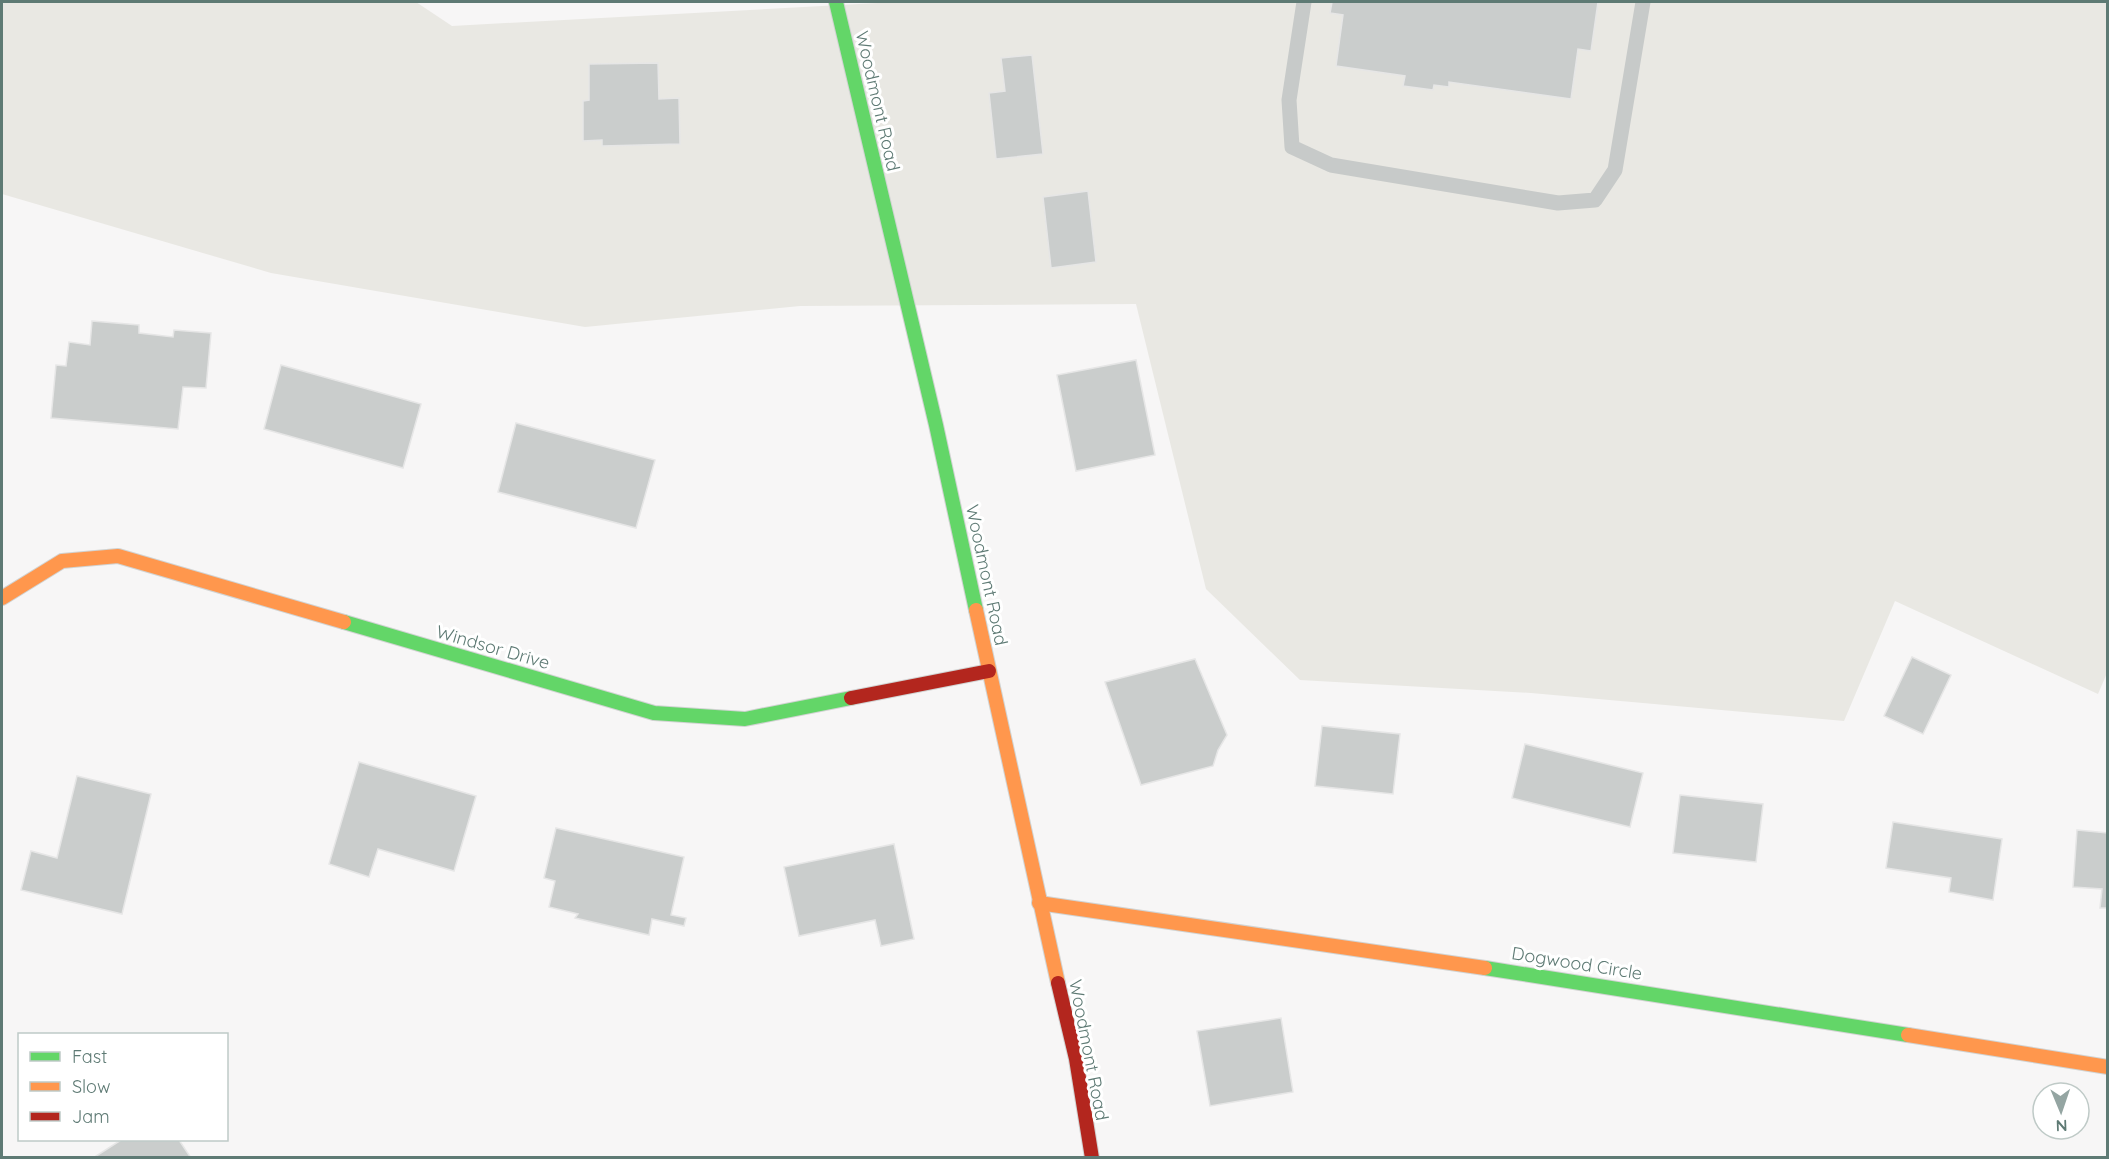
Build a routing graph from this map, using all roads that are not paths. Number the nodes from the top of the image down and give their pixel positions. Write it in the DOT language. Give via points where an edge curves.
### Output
graph roads {
  1 [pos="836,2"];
  2 [pos="1304,2"];
  3 [pos="1643,2"];
  4 [pos="2,598"];
  5 [pos="989,671"];
  6 [pos="1039,903"];
  7 [pos="2108,1067"];
  8 [pos="1092,1158"];
  1 -- 5 [label="street, Woodmont Road" via="936,425"];
  2 -- 3 [label="lane" via="1289,100 1292,147 1331,165 1557,203 1595,200 1615,170"];
  4 -- 5 [label="street, Windsor Drive" via="62,561 118,556 654,712 722,718 744,719"];
  5 -- 6 [label="street, Woodmont Road"];
  6 -- 7 [label="street, Dogwood Circle" via="1611,986"];
  6 -- 8 [label="street, Woodmont Road" via="1076,1059"];
}
